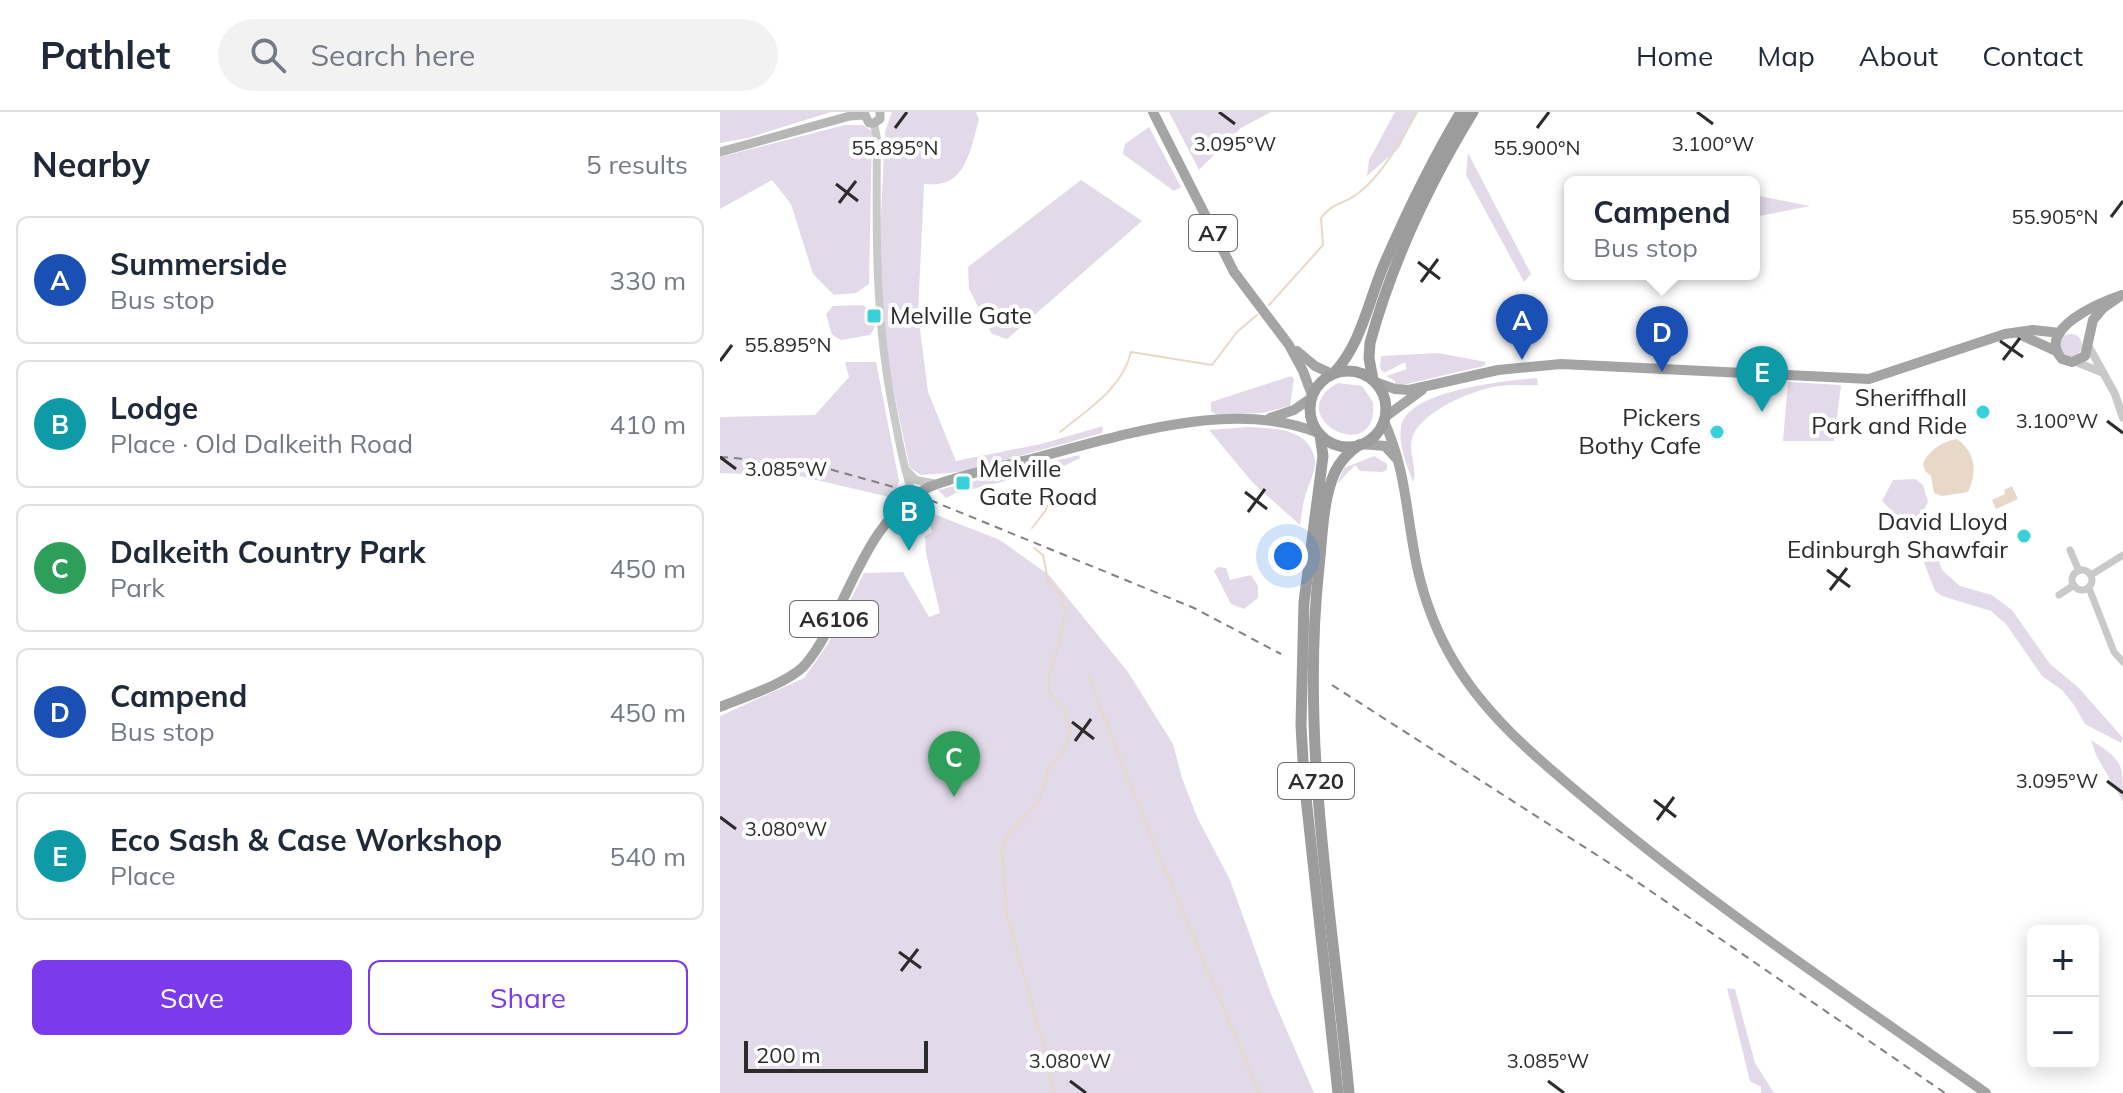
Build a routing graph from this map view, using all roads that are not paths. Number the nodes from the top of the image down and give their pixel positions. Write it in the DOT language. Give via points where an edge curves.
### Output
graph roads {
  1 [pos="880,112"];
  2 [pos="1153,112"];
  3 [pos="1461,112"];
  4 [pos="1473,112"];
  5 [pos="865,113"];
  6 [pos="874,123"];
  7 [pos="720,152"];
  8 [pos="2122,295"];
  9 [pos="2074,319"];
  10 [pos="2043,331"];
  11 [pos="2013,332"];
  12 [pos="2062,332"];
  13 [pos="2088,343"];
  14 [pos="1289,345"];
  15 [pos="2056,351"];
  16 [pos="2076,362"];
  17 [pos="1333,373"];
  18 [pos="2102,373"];
  19 [pos="1374,381"];
  20 [pos="1427,386"];
  21 [pos="1312,397"];
  22 [pos="2123,418"];
  23 [pos="1268,419"];
  24 [pos="1384,419"];
  25 [pos="1319,434"];
  26 [pos="1360,445"];
  27 [pos="1400,464"];
  28 [pos="905,467"];
  29 [pos="937,484"];
  30 [pos="913,495"];
  31 [pos="2070,550"];
  32 [pos="2123,555"];
  33 [pos="2079,571"];
  34 [pos="2091,575"];
  35 [pos="2074,585"];
  36 [pos="2089,588"];
  37 [pos="2059,595"];
  38 [pos="2123,662"];
  39 [pos="720,707"];
  40 [pos="1338,1093"];
  41 [pos="1349,1093"];
  42 [pos="1986,1093"];
  1 -- 6 [label="main road"];
  2 -- 14 [label="main road, A7" via="1234,272"];
  3 -- 17 [label="highway" via="1407,213 1355,345"];
  4 -- 19 [label="highway" via="1400,255 1370,343"];
  5 -- 6 [label="main road"];
  5 -- 7 [label="main road"];
  6 -- 28 [label="street" via="879,312"];
  8 -- 9 [label="main road" via="2091,306"];
  8 -- 13 [label="main road" via="2099,312"];
  9 -- 10 [label="main road"];
  9 -- 12 [label="main road"];
  10 -- 11 [label="main road"];
  10 -- 12 [label="main road"];
  11 -- 15 [label="main road"];
  11 -- 20 [label="main road" via="1869,379 1561,364 1498,370"];
  12 -- 13 [label="main road" via="2074,328"];
  12 -- 15 [label="main road"];
  13 -- 16 [label="main road" via="2085,356"];
  13 -- 18 [label="street"];
  14 -- 17 [label="main road, A7" via="1314,366"];
  14 -- 21 [label="main road, A7"];
  15 -- 16 [label="main road" via="2062,359"];
  16 -- 18 [label="street"];
  17 -- 19 [label="highway" via="1354,371"];
  17 -- 21 [label="highway"];
  18 -- 22 [label="street"];
  19 -- 20 [label="main road" via="1395,389"];
  19 -- 24 [label="highway" via="1384,396"];
  20 -- 24 [label="main road"];
  21 -- 23 [label="main road, A6106"];
  21 -- 25 [label="highway" via="1310,415"];
  23 -- 25 [label="main road, A6106"];
  23 -- 29 [label="main road, A6106" via="1132,434"];
  24 -- 26 [label="highway" via="1376,434"];
  24 -- 27 [label="main road"];
  25 -- 26 [label="highway" via="1334,444"];
  25 -- 40 [label="highway, A720" via="1323,456 1304,602 1301,725"];
  26 -- 27 [label="main road" via="1385,446"];
  26 -- 41 [label="highway, A720" via="1335,470 1329,495 1315,600 1312,684 1315,781"];
  27 -- 42 [label="main road" via="1429,607 1450,654 1489,710 1536,757 1658,859"];
  28 -- 29 [label="street" via="916,480"];
  28 -- 30 [label="street"];
  29 -- 30 [label="main road, A6106"];
  30 -- 39 [label="main road, A6106" via="886,521 823,640 804,665"];
  31 -- 33 [label="street"];
  32 -- 34 [label="street"];
  33 -- 34 [label="street"];
  33 -- 35 [label="street"];
  34 -- 36 [label="street"];
  35 -- 36 [label="street"];
  35 -- 37 [label="street"];
  36 -- 38 [label="street" via="2114,652"];
}
